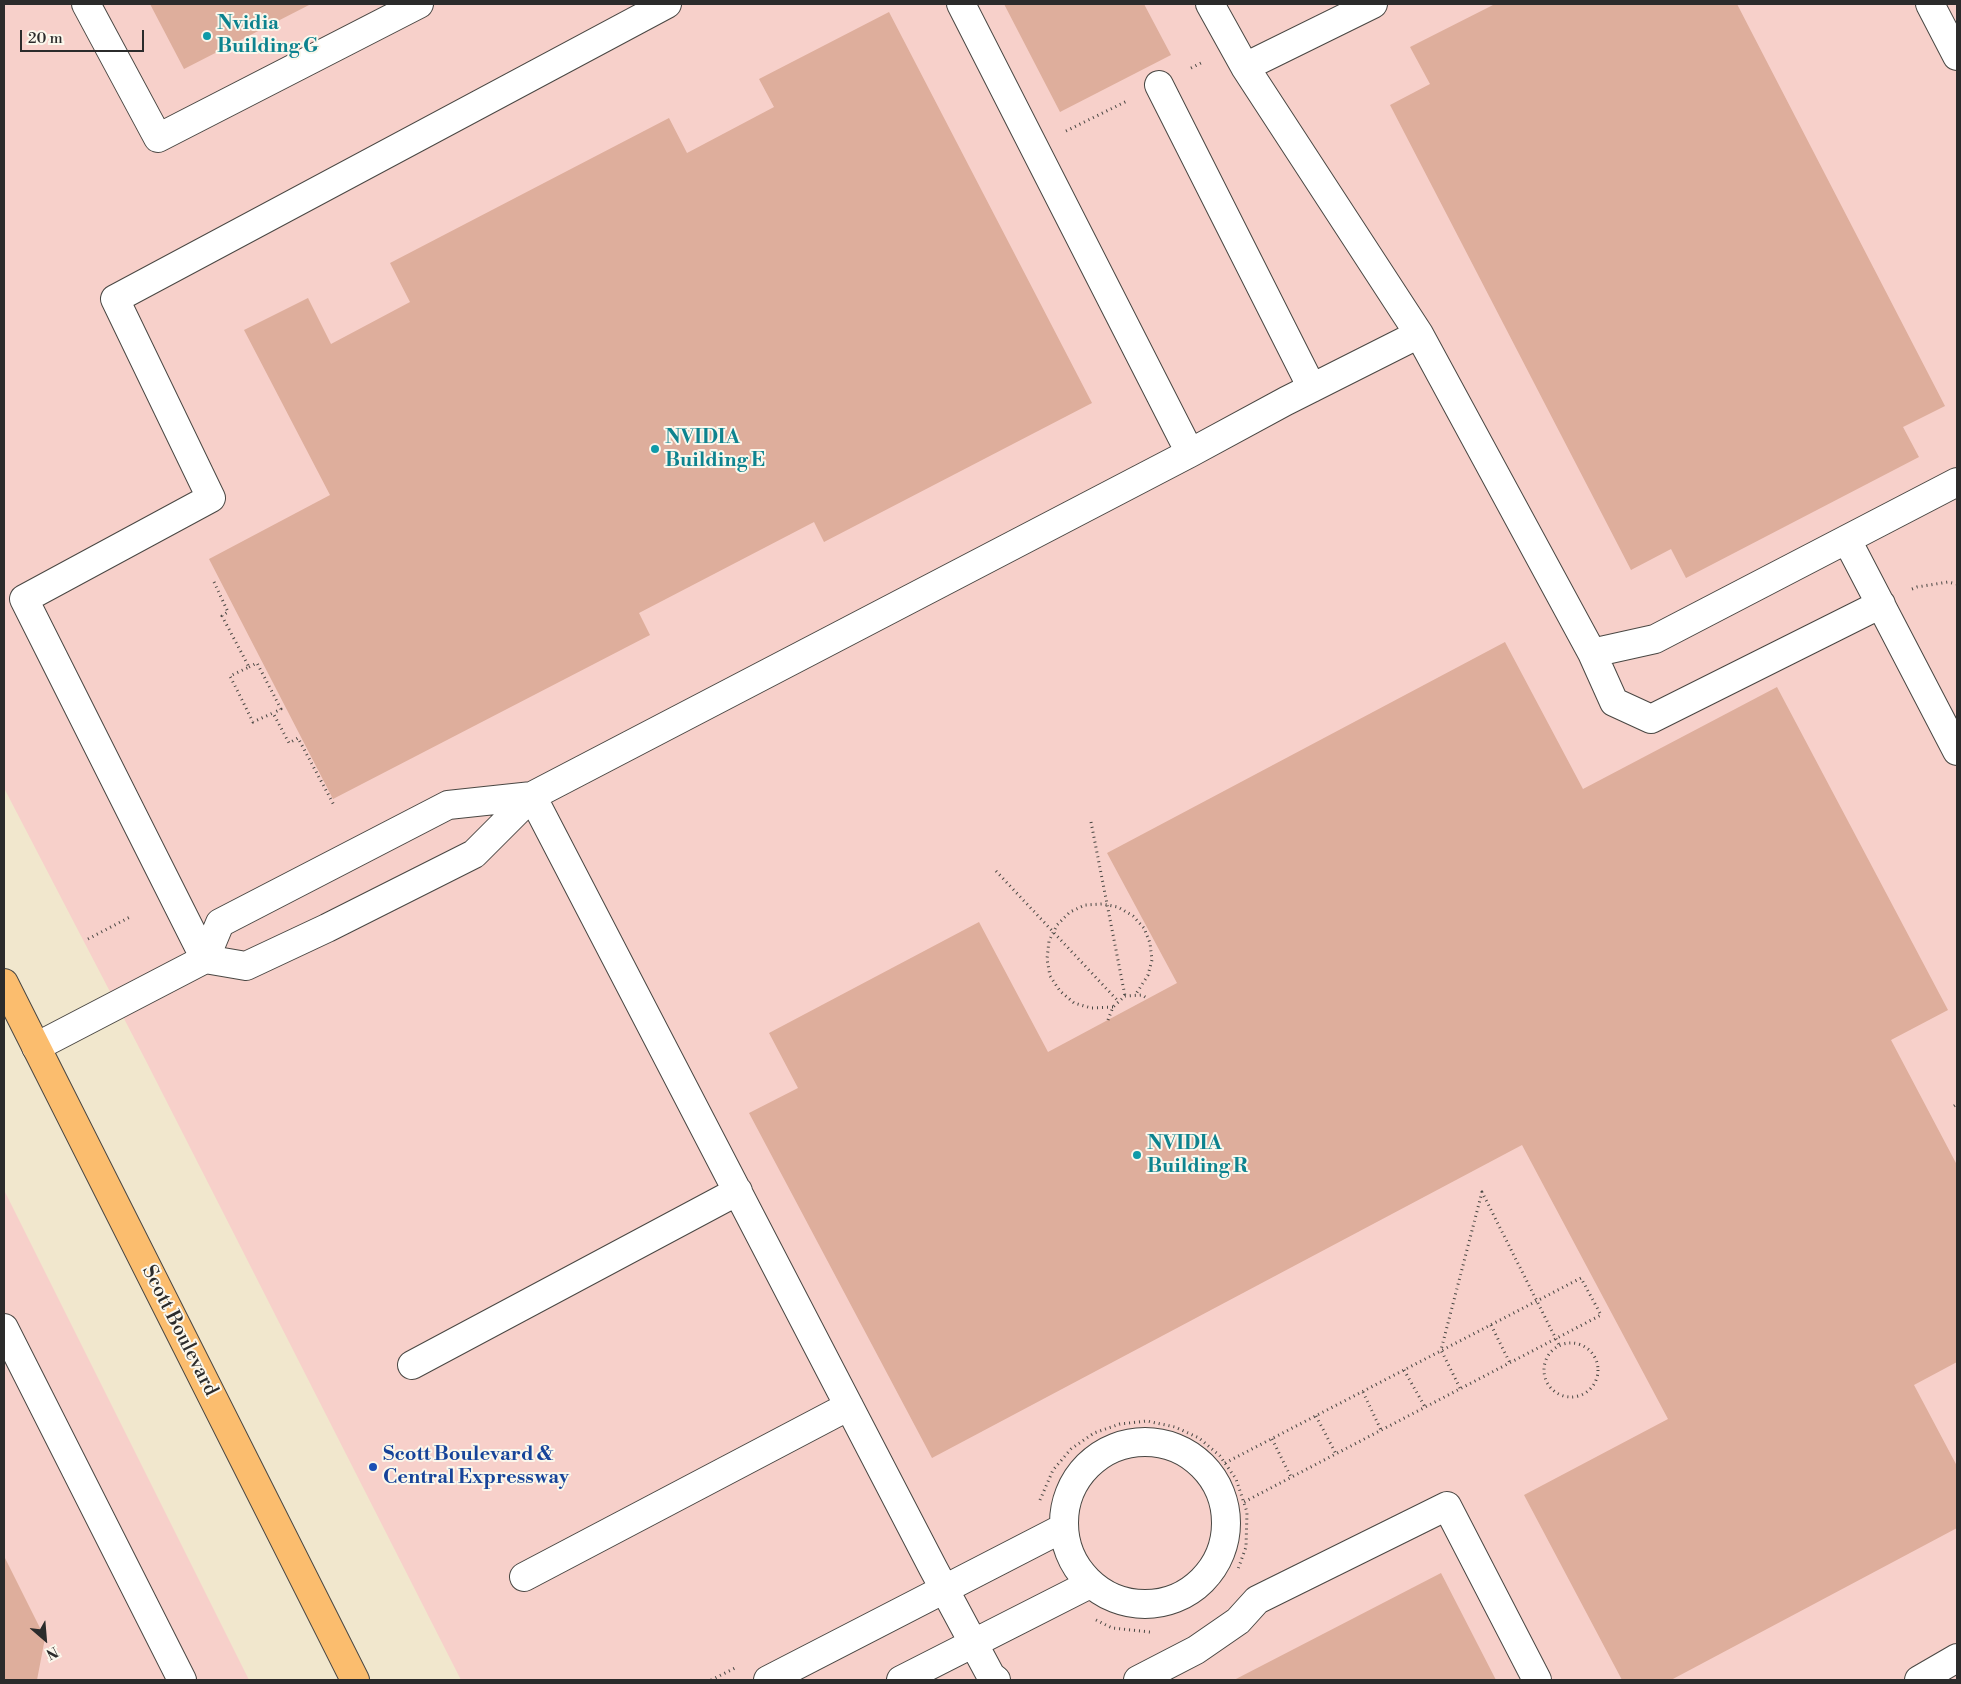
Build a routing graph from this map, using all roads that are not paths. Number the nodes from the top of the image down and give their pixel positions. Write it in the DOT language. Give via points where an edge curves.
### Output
graph roads {
  1 [pos="86,4"];
  2 [pos="419,4"];
  3 [pos="668,4"];
  4 [pos="961,4"];
  5 [pos="1210,4"];
  6 [pos="1373,4"];
  7 [pos="1930,4"];
  8 [pos="1957,56"];
  9 [pos="1245,67"];
  10 [pos="1159,85"];
  11 [pos="1419,334"];
  12 [pos="1312,388"];
  13 [pos="1190,453"];
  14 [pos="1957,482"];
  15 [pos="1847,540"];
  16 [pos="1881,604"];
  17 [pos="1592,653"];
  18 [pos="1957,751"];
  19 [pos="532,796"];
  20 [pos="205,959"];
  21 [pos="4,983"];
  22 [pos="36,1047"];
  23 [pos="738,1191"];
  24 [pos="4,1328"];
  25 [pos="412,1365"];
  26 [pos="849,1406"];
  27 [pos="1063,1528"];
  28 [pos="524,1577"];
  29 [pos="1090,1584"];
  30 [pos="945,1589"];
  31 [pos="973,1643"];
  32 [pos="1957,1658"];
  33 [pos="182,1680"];
  34 [pos="355,1680"];
  35 [pos="768,1680"];
  36 [pos="901,1680"];
  37 [pos="996,1680"];
  38 [pos="1138,1680"];
  39 [pos="1536,1680"];
  40 [pos="1919,1680"];
  1 -- 2 [label="lane" via="158,138"];
  3 -- 20 [label="lane" via="115,299 211,498 24,599"];
  4 -- 13 [label="lane"];
  5 -- 9 [label="lane"];
  6 -- 9 [label="lane"];
  7 -- 8 [label="lane"];
  9 -- 11 [label="lane"];
  10 -- 12 [label="lane"];
  11 -- 12 [label="lane"];
  11 -- 17 [label="lane"];
  12 -- 13 [label="lane"];
  13 -- 19 [label="lane"];
  14 -- 15 [label="lane"];
  15 -- 16 [label="lane"];
  15 -- 17 [label="lane" via="1655,639"];
  16 -- 17 [label="lane" via="1651,719 1614,702"];
  16 -- 18 [label="lane"];
  19 -- 20 [label="lane" via="474,854 328,928 246,966"];
  19 -- 20 [label="lane" via="448,805 220,923"];
  19 -- 23 [label="lane"];
  20 -- 22 [label="lane"];
  21 -- 22 [label="main road, Scott Boulevard"];
  22 -- 34 [label="main road, Scott Boulevard"];
  23 -- 25 [label="lane"];
  23 -- 26 [label="lane"];
  24 -- 33 [label="lane"];
  26 -- 28 [label="lane"];
  26 -- 30 [label="lane"];
  27 -- 29 [label="lane" via="1073,1562"];
  27 -- 29 [label="lane" via="1066,1500 1079,1476 1099,1456 1124,1444 1152,1442 1179,1449 1202,1465 1219,1488 1226,1515 1224,1543 1213,1569 1193,1589 1168,1601 1141,1605 1113,1599"];
  27 -- 30 [label="lane"];
  29 -- 31 [label="lane"];
  30 -- 31 [label="lane"];
  30 -- 35 [label="lane"];
  31 -- 36 [label="lane"];
  31 -- 37 [label="lane"];
  32 -- 40 [label="lane"];
  38 -- 39 [label="lane" via="1217,1636 1238,1621 1257,1600 1448,1506"];
}
